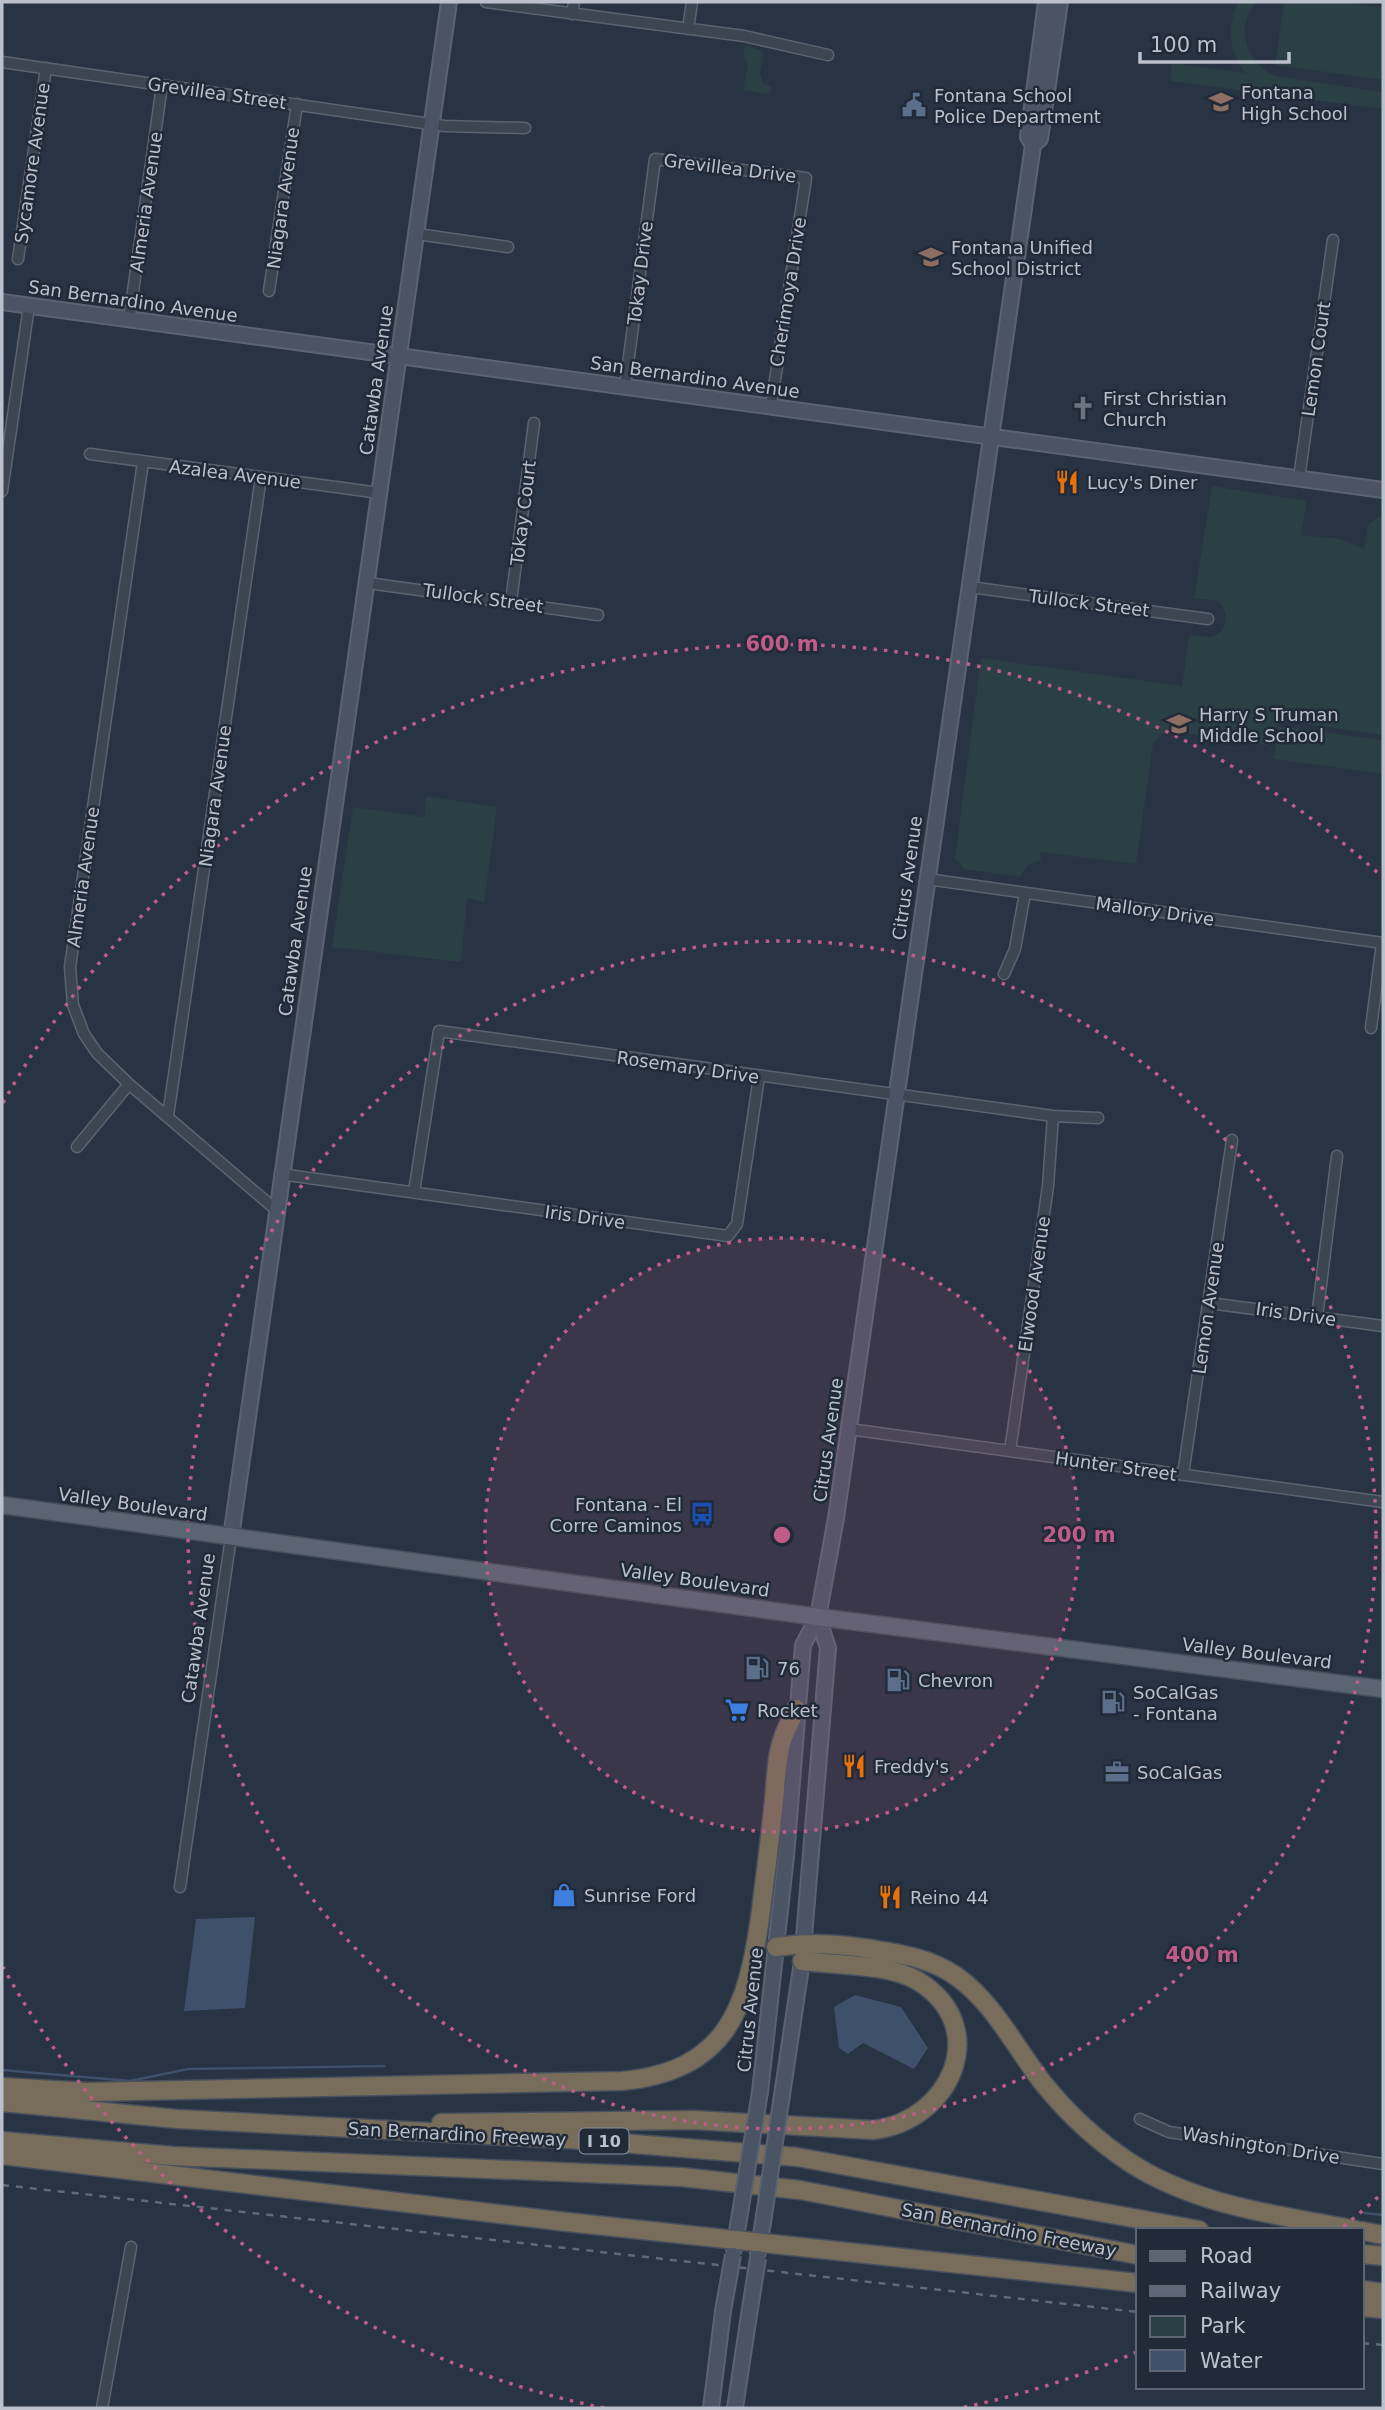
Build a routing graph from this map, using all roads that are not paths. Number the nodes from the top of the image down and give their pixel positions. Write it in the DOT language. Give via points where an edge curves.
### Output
graph roads {
  1 [pos="449,2"];
  2 [pos="486,2"];
  3 [pos="574,2"];
  4 [pos="692,2"];
  5 [pos="1046,2"];
  6 [pos="1060,2"];
  7 [pos="572,14"];
  8 [pos="688,29"];
  9 [pos="828,55"];
  10 [pos="2,62"];
  11 [pos="46,68"];
  12 [pos="162,85"];
  13 [pos="297,104"];
  14 [pos="432,124"];
  15 [pos="526,128"];
  16 [pos="1033,145"];
  17 [pos="655,159"];
  18 [pos="806,177"];
  19 [pos="417,234"];
  20 [pos="1333,240"];
  21 [pos="508,247"];
  22 [pos="18,259"];
  23 [pos="269,291"];
  24 [pos="2,302"];
  25 [pos="29,306"];
  26 [pos="129,320"];
  27 [pos="398,356"];
  28 [pos="625,387"];
  29 [pos="771,406"];
  30 [pos="534,423"];
  31 [pos="992,436"];
  32 [pos="90,454"];
  33 [pos="144,461"];
  34 [pos="261,477"];
  35 [pos="1298,478"];
  36 [pos="1383,490"];
  37 [pos="2,491"];
  38 [pos="380,493"];
  39 [pos="368,583"];
  40 [pos="970,587"];
  41 [pos="511,602"];
  42 [pos="598,615"];
  43 [pos="1209,619"];
  44 [pos="927,879"];
  45 [pos="1025,893"];
  46 [pos="1383,943"];
  47 [pos="1004,974"];
  48 [pos="1371,1028"];
  49 [pos="759,1077"];
  50 [pos="129,1084"];
  51 [pos="896,1095"];
  52 [pos="168,1116"];
  53 [pos="1053,1116"];
  54 [pos="1098,1118"];
  55 [pos="1233,1140"];
  56 [pos="77,1147"];
  57 [pos="1337,1156"];
  58 [pos="280,1174"];
  59 [pos="414,1192"];
  60 [pos="275,1209"];
  61 [pos="1209,1303"];
  62 [pos="1317,1317"];
  63 [pos="1383,1326"];
  64 [pos="849,1429"];
  65 [pos="1010,1451"];
  66 [pos="1183,1475"];
  67 [pos="1383,1502"];
  68 [pos="2,1505"];
  69 [pos="231,1537"];
  70 [pos="818,1616"];
  71 [pos="1383,1689"];
  72 [pos="796,1709"];
  73 [pos="180,1887"];
  74 [pos="776,1947"];
  75 [pos="803,1952"];
  76 [pos="2,2087"];
  77 [pos="2,2102"];
  78 [pos="1140,2119"];
  79 [pos="341,2128"];
  80 [pos="2,2141"];
  81 [pos="2,2154"];
  82 [pos="1383,2164"];
  83 [pos="1188,2228"];
  84 [pos="1346,2228"];
  85 [pos="1364,2231"];
  86 [pos="1383,2235"];
  87 [pos="734,2246"];
  88 [pos="131,2247"];
  89 [pos="759,2249"];
  90 [pos="1364,2254"];
  91 [pos="1136,2255"];
  92 [pos="1383,2256"];
  93 [pos="1136,2283"];
  94 [pos="1364,2290"];
  95 [pos="1383,2293"];
  96 [pos="1364,2307"];
  97 [pos="1383,2309"];
  98 [pos="102,2408"];
  99 [pos="711,2408"];
  100 [pos="735,2408"];
  1 -- 14 [label="main road, Catawba Avenue"];
  2 -- 7 [label="street"];
  3 -- 7 [label="street"];
  4 -- 8 [label="street"];
  5 -- 16 [label="main road, Citrus Avenue" via="1028,137"];
  6 -- 16 [label="main road, Citrus Avenue" via="1040,139"];
  7 -- 8 [label="street"];
  8 -- 9 [label="street"];
  10 -- 11 [label="street, Grevillea Street"];
  11 -- 12 [label="street, Grevillea Street"];
  11 -- 22 [label="street, Sycamore Avenue"];
  12 -- 13 [label="street, Grevillea Street"];
  12 -- 26 [label="street, Almeria Avenue"];
  13 -- 14 [label="street, Grevillea Street"];
  13 -- 23 [label="street, Niagara Avenue"];
  14 -- 15 [label="street, Grevillea Street"];
  14 -- 19 [label="main road, Catawba Avenue"];
  16 -- 31 [label="main road, Citrus Avenue"];
  17 -- 18 [label="street, Grevillea Drive"];
  17 -- 28 [label="street, Tokay Drive"];
  18 -- 29 [label="street, Cherimoya Drive"];
  19 -- 21 [label="street"];
  19 -- 27 [label="main road, Catawba Avenue"];
  20 -- 35 [label="street, Lemon Court"];
  24 -- 25 [label="main road, San Bernardino Avenue"];
  25 -- 26 [label="main road, San Bernardino Avenue"];
  25 -- 37 [label="street"];
  26 -- 27 [label="main road, San Bernardino Avenue"];
  27 -- 28 [label="main road, San Bernardino Avenue"];
  27 -- 38 [label="main road, Catawba Avenue"];
  28 -- 29 [label="main road, San Bernardino Avenue"];
  29 -- 31 [label="main road, San Bernardino Avenue"];
  30 -- 41 [label="street, Tokay Court"];
  31 -- 35 [label="main road, San Bernardino Avenue"];
  31 -- 40 [label="main road, Citrus Avenue"];
  32 -- 33 [label="street, Azalea Avenue"];
  33 -- 34 [label="street, Azalea Avenue"];
  33 -- 50 [label="street, Almeria Avenue" via="70,967 71,997 84,1034"];
  34 -- 38 [label="street, Azalea Avenue"];
  34 -- 52 [label="street, Niagara Avenue"];
  35 -- 36 [label="main road, San Bernardino Avenue"];
  38 -- 39 [label="main road, Catawba Avenue"];
  39 -- 41 [label="street, Tullock Street"];
  39 -- 58 [label="main road, Catawba Avenue"];
  40 -- 43 [label="street, Tullock Street"];
  40 -- 44 [label="main road, Citrus Avenue"];
  41 -- 42 [label="street, Tullock Street"];
  44 -- 45 [label="street, Mallory Drive"];
  44 -- 51 [label="main road, Citrus Avenue"];
  45 -- 46 [label="street, Mallory Drive"];
  45 -- 47 [label="street" via="1016,949"];
  46 -- 48 [label="street"];
  49 -- 51 [label="street, Rosemary Drive"];
  49 -- 59 [label="street, Iris Drive" via="737,1224 728,1236"];
  49 -- 59 [label="street, Rosemary Drive" via="439,1031"];
  50 -- 52 [label="street, Almeria Avenue"];
  50 -- 56 [label="street"];
  51 -- 53 [label="street, Rosemary Drive"];
  51 -- 64 [label="main road, Citrus Avenue"];
  52 -- 60 [label="street, Almeria Avenue"];
  53 -- 54 [label="street, Rosemary Drive"];
  53 -- 65 [label="street, Elwood Avenue" via="1048,1186"];
  55 -- 61 [label="street, Lemon Avenue"];
  57 -- 62 [label="street"];
  58 -- 59 [label="street, Iris Drive"];
  58 -- 60 [label="main road, Catawba Avenue"];
  60 -- 69 [label="main road, Catawba Avenue"];
  61 -- 62 [label="street, Iris Drive"];
  61 -- 66 [label="street, Lemon Avenue"];
  62 -- 63 [label="street, Iris Drive"];
  64 -- 65 [label="street, Hunter Street"];
  64 -- 70 [label="main road, Citrus Avenue"];
  65 -- 66 [label="street, Hunter Street"];
  66 -- 67 [label="street, Hunter Street"];
  68 -- 69 [label="main road, Valley Boulevard"];
  69 -- 70 [label="main road, Valley Boulevard"];
  69 -- 73 [label="street, Catawba Avenue"];
  70 -- 71 [label="main road, Valley Boulevard"];
  70 -- 72 [label="main road, Citrus Avenue" via="803,1644"];
  70 -- 75 [label="main road, Citrus Avenue" via="828,1647"];
  72 -- 74 [label="main road, Citrus Avenue"];
  72 -- 76 [label="highway" via="782,1740 760,1917 745,1995 719,2038 674,2070 621,2081 88,2092"];
  74 -- 75 [label="highway"];
  74 -- 87 [label="main road, Citrus Avenue, bridge" via="760,2092"];
  75 -- 79 [label="highway" via="901,1974 918,1981 939,2000 954,2030 956,2057 948,2083 926,2110 899,2124 873,2130 694,2120 506,2119"];
  75 -- 84 [label="highway" via="834,1943 913,1956 956,1976 988,2007 1067,2111 1108,2147 1154,2176 1213,2200"];
  75 -- 89 [label="main road, Citrus Avenue, bridge"];
  77 -- 79 [label="highway, San Bernardino Freeway / I 10" via="177,2119"];
  78 -- 82 [label="street, Washington Drive" via="1169,2132"];
  79 -- 83 [label="highway, San Bernardino Freeway / I 10" via="797,2157"];
  80 -- 91 [label="highway, San Bernardino Freeway / I 10" via="173,2156 681,2177 800,2190"];
  81 -- 87 [label="highway"];
  85 -- 86 [label="highway"];
  87 -- 89 [label="highway"];
  87 -- 99 [label="main road, Citrus Avenue, bridge"];
  88 -- 98 [label="street"];
  89 -- 93 [label="highway"];
  89 -- 100 [label="main road, Citrus Avenue, bridge"];
  90 -- 92 [label="highway"];
  94 -- 95 [label="highway"];
  96 -- 97 [label="highway"];
}
